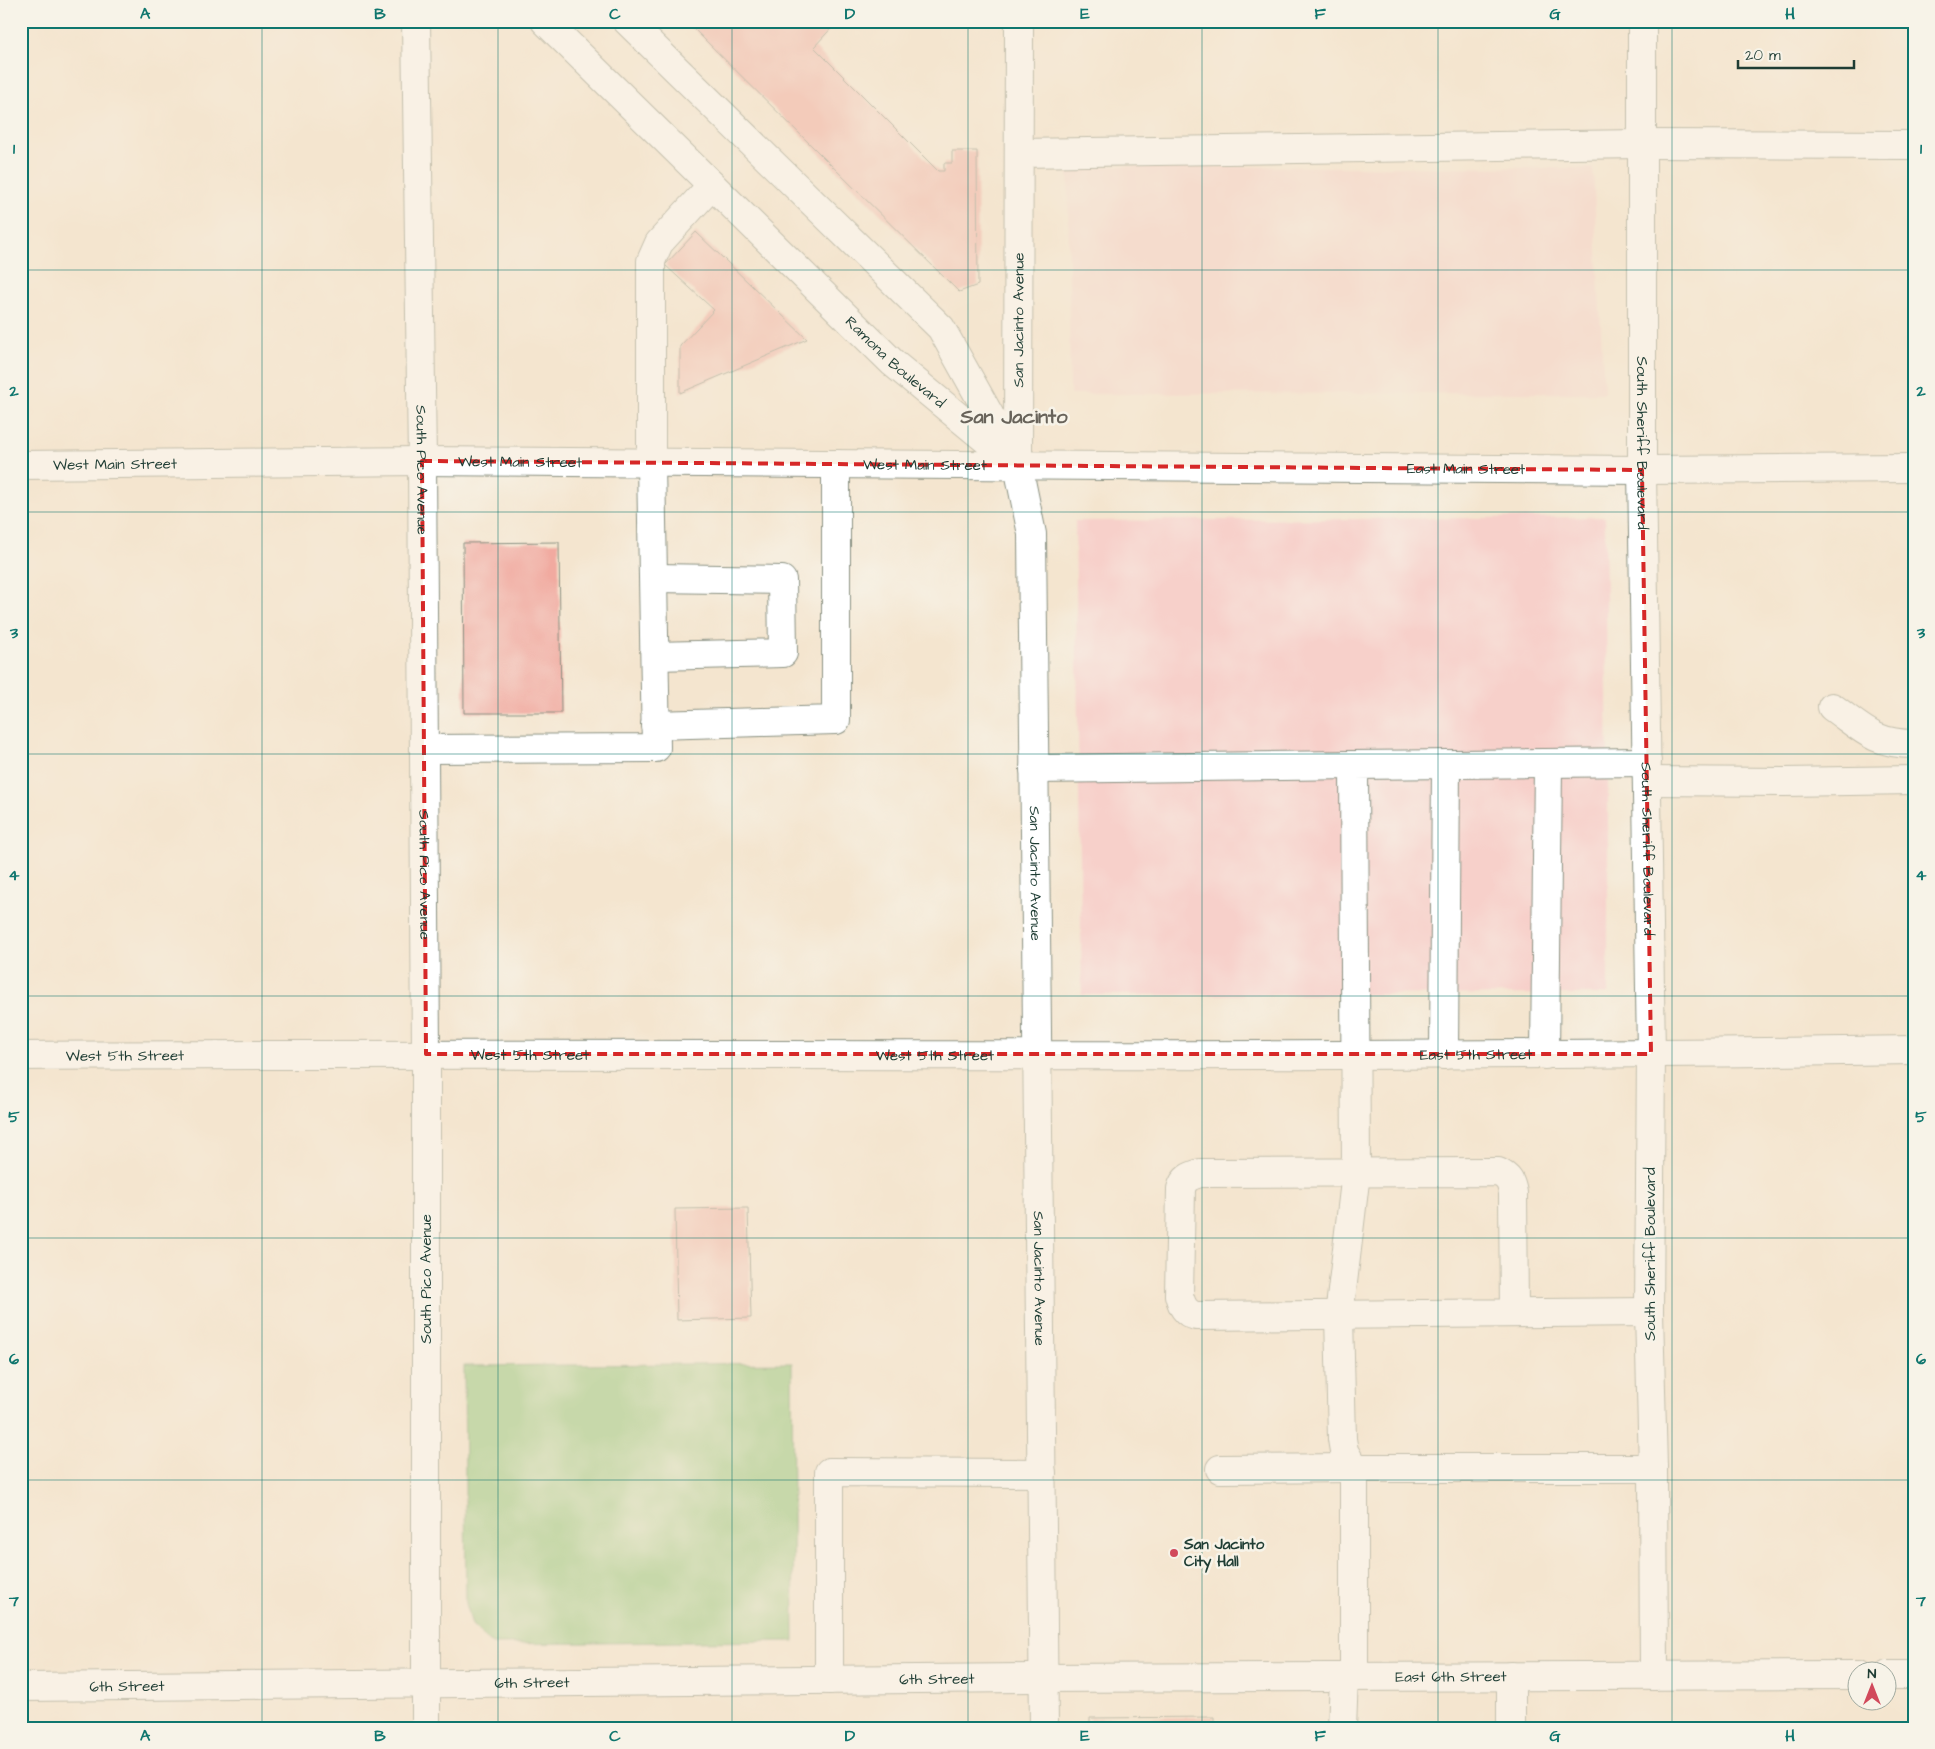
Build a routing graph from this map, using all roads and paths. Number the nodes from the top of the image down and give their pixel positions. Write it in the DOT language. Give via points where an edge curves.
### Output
graph roads {
  1 [pos="416,21"];
  2 [pos="545,21"];
  3 [pos="626,21"];
  4 [pos="1019,21"];
  5 [pos="1642,21"];
  6 [pos="1641,144"];
  7 [pos="1914,145"];
  8 [pos="1019,153"];
  9 [pos="712,185"];
  10 [pos="422,462"];
  11 [pos="651,463"];
  12 [pos="836,464"];
  13 [pos="21,465"];
  14 [pos="1018,466"];
  15 [pos="1914,468"];
  16 [pos="1642,470"];
  17 [pos="654,578"];
  18 [pos="655,656"];
  19 [pos="1832,708"];
  20 [pos="655,725"];
  21 [pos="1914,744"];
  22 [pos="424,750"];
  23 [pos="1548,763"];
  24 [pos="1446,764"];
  25 [pos="1354,765"];
  26 [pos="1034,770"];
  27 [pos="1647,772"];
  28 [pos="1914,780"];
  29 [pos="1914,1050"];
  30 [pos="426,1054"];
  31 [pos="1651,1054"];
  32 [pos="1444,1055"];
  33 [pos="1545,1055"];
  34 [pos="21,1056"];
  35 [pos="1038,1056"];
  36 [pos="1356,1056"];
  37 [pos="1356,1173"];
  38 [pos="1649,1312"];
  39 [pos="1514,1313"];
  40 [pos="1339,1316"];
  41 [pos="1354,1468"];
  42 [pos="1653,1468"];
  43 [pos="1220,1469"];
  44 [pos="1042,1473"];
  45 [pos="1848,1675"];
  46 [pos="1898,1675"];
  47 [pos="1914,1675"];
  48 [pos="1511,1676"];
  49 [pos="1654,1676"];
  50 [pos="1349,1677"];
  51 [pos="1043,1678"];
  52 [pos="829,1680"];
  53 [pos="426,1684"];
  54 [pos="21,1687"];
  55 [pos="426,1728"];
  56 [pos="1044,1728"];
  57 [pos="1342,1728"];
  58 [pos="1511,1728"];
  1 -- 10 [label="street, South Pico Avenue"];
  2 -- 9 [label="street, Ramona Boulevard"];
  3 -- 14 [label="street" via="942,328"];
  4 -- 8 [label="street, San Jacinto Avenue"];
  5 -- 6 [label="street, South Sheriff Boulevard"];
  6 -- 7 [label="street"];
  6 -- 8 [label="street"];
  6 -- 16 [label="street, South Sheriff Boulevard"];
  8 -- 14 [label="street, San Jacinto Avenue"];
  9 -- 11 [label="street" via="660,242 651,261"];
  9 -- 14 [label="street, Ramona Boulevard" via="894,363"];
  10 -- 11 [label="street, West Main Street"];
  10 -- 13 [label="street, West Main Street"];
  10 -- 22 [label="street, South Pico Avenue"];
  11 -- 12 [label="street, West Main Street"];
  11 -- 17 [label="street"];
  12 -- 14 [label="street, West Main Street"];
  12 -- 20 [label="street" via="836,720"];
  14 -- 16 [label="street, East Main Street"];
  14 -- 26 [label="street, San Jacinto Avenue" via="1032,534"];
  15 -- 16 [label="street, East Main Street"];
  16 -- 27 [label="street, South Sheriff Boulevard"];
  17 -- 18 [label="street"];
  17 -- 18 [label="street" via="782,580 784,653"];
  18 -- 20 [label="street"];
  19 -- 21 [label="street" via="1876,738 1897,744"];
  20 -- 22 [label="street" via="656,748"];
  22 -- 30 [label="street, South Pico Avenue"];
  23 -- 24 [label="street"];
  23 -- 27 [label="street"];
  23 -- 33 [label="street"];
  24 -- 25 [label="street"];
  24 -- 32 [label="street"];
  25 -- 26 [label="street"];
  25 -- 36 [label="street"];
  26 -- 35 [label="street, San Jacinto Avenue"];
  27 -- 28 [label="street" via="1784,782"];
  27 -- 31 [label="street, South Sheriff Boulevard"];
  29 -- 31 [label="street, East 5th Street"];
  30 -- 34 [label="street, West 5th Street"];
  30 -- 35 [label="street, West 5th Street"];
  30 -- 53 [label="street, South Pico Avenue"];
  31 -- 33 [label="street, East 5th Street"];
  31 -- 38 [label="street, South Sheriff Boulevard"];
  32 -- 33 [label="street, East 5th Street"];
  32 -- 36 [label="street, East 5th Street"];
  35 -- 36 [label="street, East 5th Street"];
  35 -- 44 [label="street, San Jacinto Avenue"];
  36 -- 37 [label="street"];
  37 -- 39 [label="street" via="1498,1172 1506,1176 1512,1193"];
  37 -- 40 [label="street"];
  37 -- 40 [label="street" via="1200,1173 1184,1181 1181,1189 1179,1295 1188,1314"];
  38 -- 39 [label="street"];
  38 -- 42 [label="street, South Sheriff Boulevard"];
  39 -- 40 [label="street"];
  40 -- 41 [label="street" via="1342,1439 1344,1451"];
  41 -- 42 [label="street"];
  41 -- 43 [label="street"];
  41 -- 50 [label="street"];
  42 -- 49 [label="street, South Sheriff Boulevard"];
  44 -- 51 [label="street, San Jacinto Avenue"];
  44 -- 52 [label="street" via="829,1472"];
  45 -- 49 [label="street, East 6th Street"];
  46 -- 47 [label="street"];
  48 -- 49 [label="street, East 6th Street"];
  48 -- 50 [label="street, East 6th Street"];
  48 -- 58 [label="street"];
  50 -- 51 [label="street, East 6th Street"];
  50 -- 57 [label="street"];
  51 -- 52 [label="street, 6th Street"];
  51 -- 56 [label="street, San Jacinto Avenue"];
  52 -- 53 [label="street, 6th Street"];
  53 -- 54 [label="street, 6th Street"];
  53 -- 55 [label="street, South Pico Avenue"];
}
